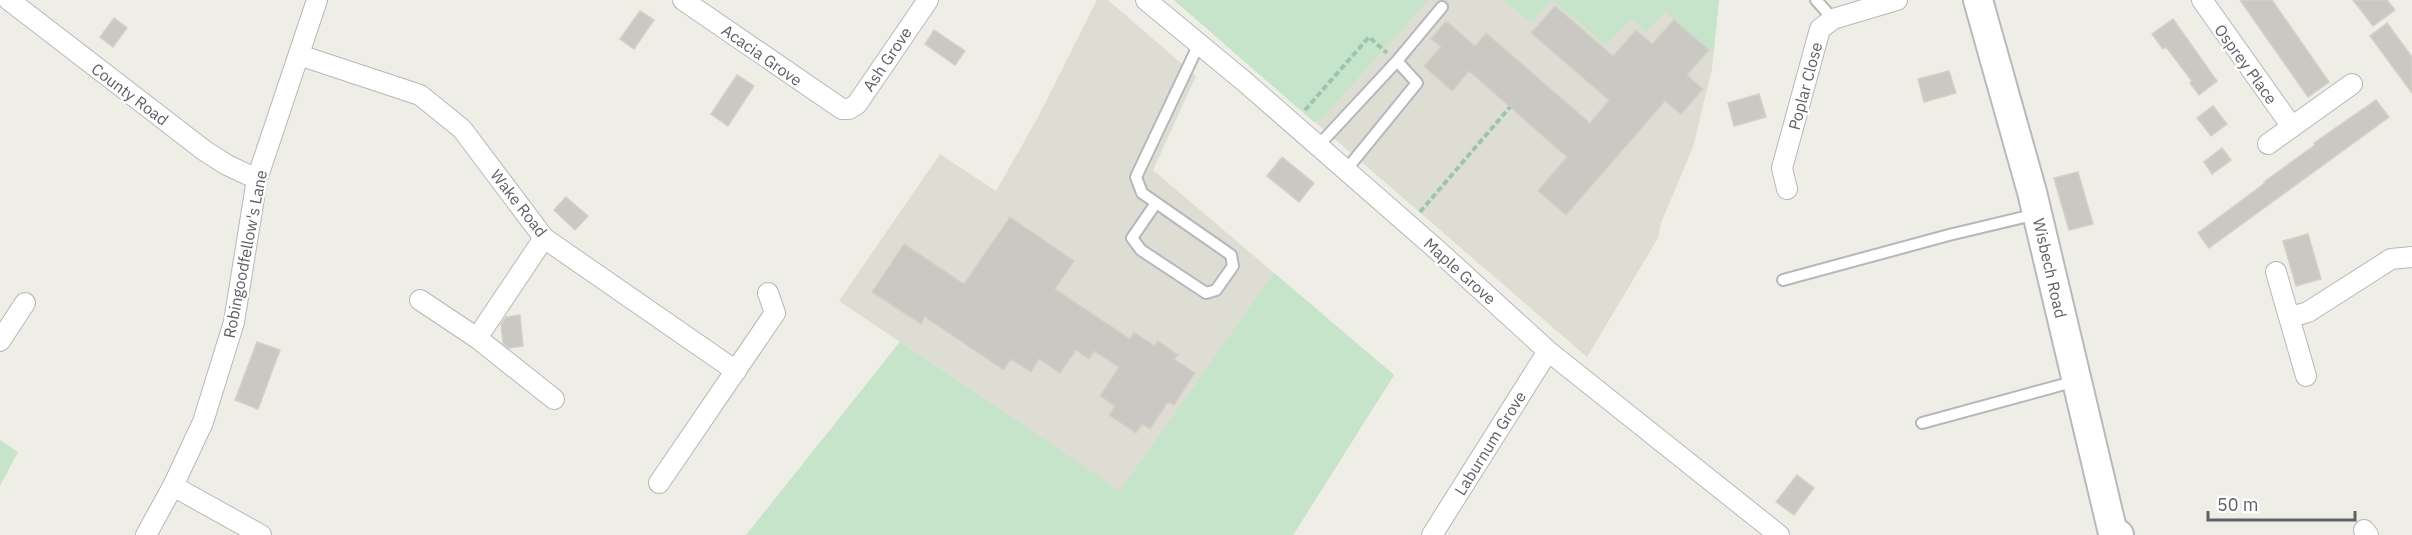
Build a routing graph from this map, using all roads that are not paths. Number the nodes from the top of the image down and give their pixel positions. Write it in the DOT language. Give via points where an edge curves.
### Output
graph roads {
  1 [pos="9,0"];
  2 [pos="317,0"];
  3 [pos="683,0"];
  4 [pos="928,0"];
  5 [pos="1146,0"];
  6 [pos="1816,0"];
  7 [pos="1897,0"];
  8 [pos="1978,0"];
  9 [pos="2202,0"];
  10 [pos="1442,7"];
  11 [pos="1833,19"];
  12 [pos="1199,44"];
  13 [pos="299,55"];
  14 [pos="1399,60"];
  15 [pos="2352,84"];
  16 [pos="842,110"];
  17 [pos="2292,127"];
  18 [pos="2268,144"];
  19 [pos="1318,146"];
  20 [pos="1346,170"];
  21 [pos="257,179"];
  22 [pos="1787,189"];
  23 [pos="1156,203"];
  24 [pos="2037,214"];
  25 [pos="544,238"];
  26 [pos="2412,257"];
  27 [pos="2276,272"];
  28 [pos="1784,280"];
  29 [pos="768,293"];
  30 [pos="420,300"];
  31 [pos="25,303"];
  32 [pos="2291,317"];
  33 [pos="477,338"];
  34 [pos="0,341"];
  35 [pos="1548,351"];
  36 [pos="736,371"];
  37 [pos="2306,375"];
  38 [pos="2077,381"];
  39 [pos="554,399"];
  40 [pos="1922,423"];
  41 [pos="659,483"];
  42 [pos="173,486"];
  43 [pos="2111,533"];
  44 [pos="146,535"];
  45 [pos="261,535"];
  46 [pos="1432,535"];
  47 [pos="1779,535"];
  1 -- 21 [label="street, County Road" via="205,151"];
  2 -- 13 [label="street, Robingoodfellow's Lane"];
  3 -- 16 [label="street, Acacia Grove"];
  4 -- 16 [label="street, Ash Grove" via="857,104"];
  5 -- 12 [label="street, Maple Grove"];
  6 -- 11 [label="lane"];
  7 -- 11 [label="street"];
  8 -- 24 [label="main road, Wisbech Road"];
  9 -- 17 [label="street, Osprey Place"];
  10 -- 14 [label="lane"];
  11 -- 22 [label="street, Poplar Close" via="1820,29 1782,168"];
  12 -- 19 [label="street, Maple Grove"];
  12 -- 23 [label="lane" via="1136,177 1142,193"];
  13 -- 21 [label="street, Robingoodfellow's Lane"];
  13 -- 25 [label="street, Wake Road" via="420,94 462,129"];
  14 -- 19 [label="lane"];
  14 -- 20 [label="lane" via="1417,83"];
  15 -- 17 [label="street"];
  17 -- 18 [label="street"];
  19 -- 20 [label="street, Maple Grove"];
  20 -- 35 [label="street, Maple Grove"];
  21 -- 42 [label="street, Robingoodfellow's Lane" via="234,322 203,422"];
  23 -- 23 [label="lane" via="1132,238 1141,250 1206,292 1216,290 1233,266 1231,255"];
  24 -- 28 [label="lane"];
  24 -- 38 [label="main road, Wisbech Road"];
  25 -- 33 [label="street"];
  25 -- 36 [label="street, Wake Road"];
  26 -- 32 [label="street" via="2391,259 2308,312"];
  27 -- 32 [label="street"];
  29 -- 36 [label="street" via="775,313"];
  30 -- 33 [label="street"];
  31 -- 34 [label="street"];
  32 -- 37 [label="street"];
  33 -- 39 [label="street"];
  35 -- 46 [label="street, Laburnum Grove"];
  35 -- 47 [label="street, Maple Grove"];
  36 -- 41 [label="street"];
  38 -- 40 [label="lane"];
  38 -- 43 [label="main road, Wisbech Road"];
  42 -- 44 [label="street, Robingoodfellow's Lane"];
  42 -- 45 [label="street"];
}
